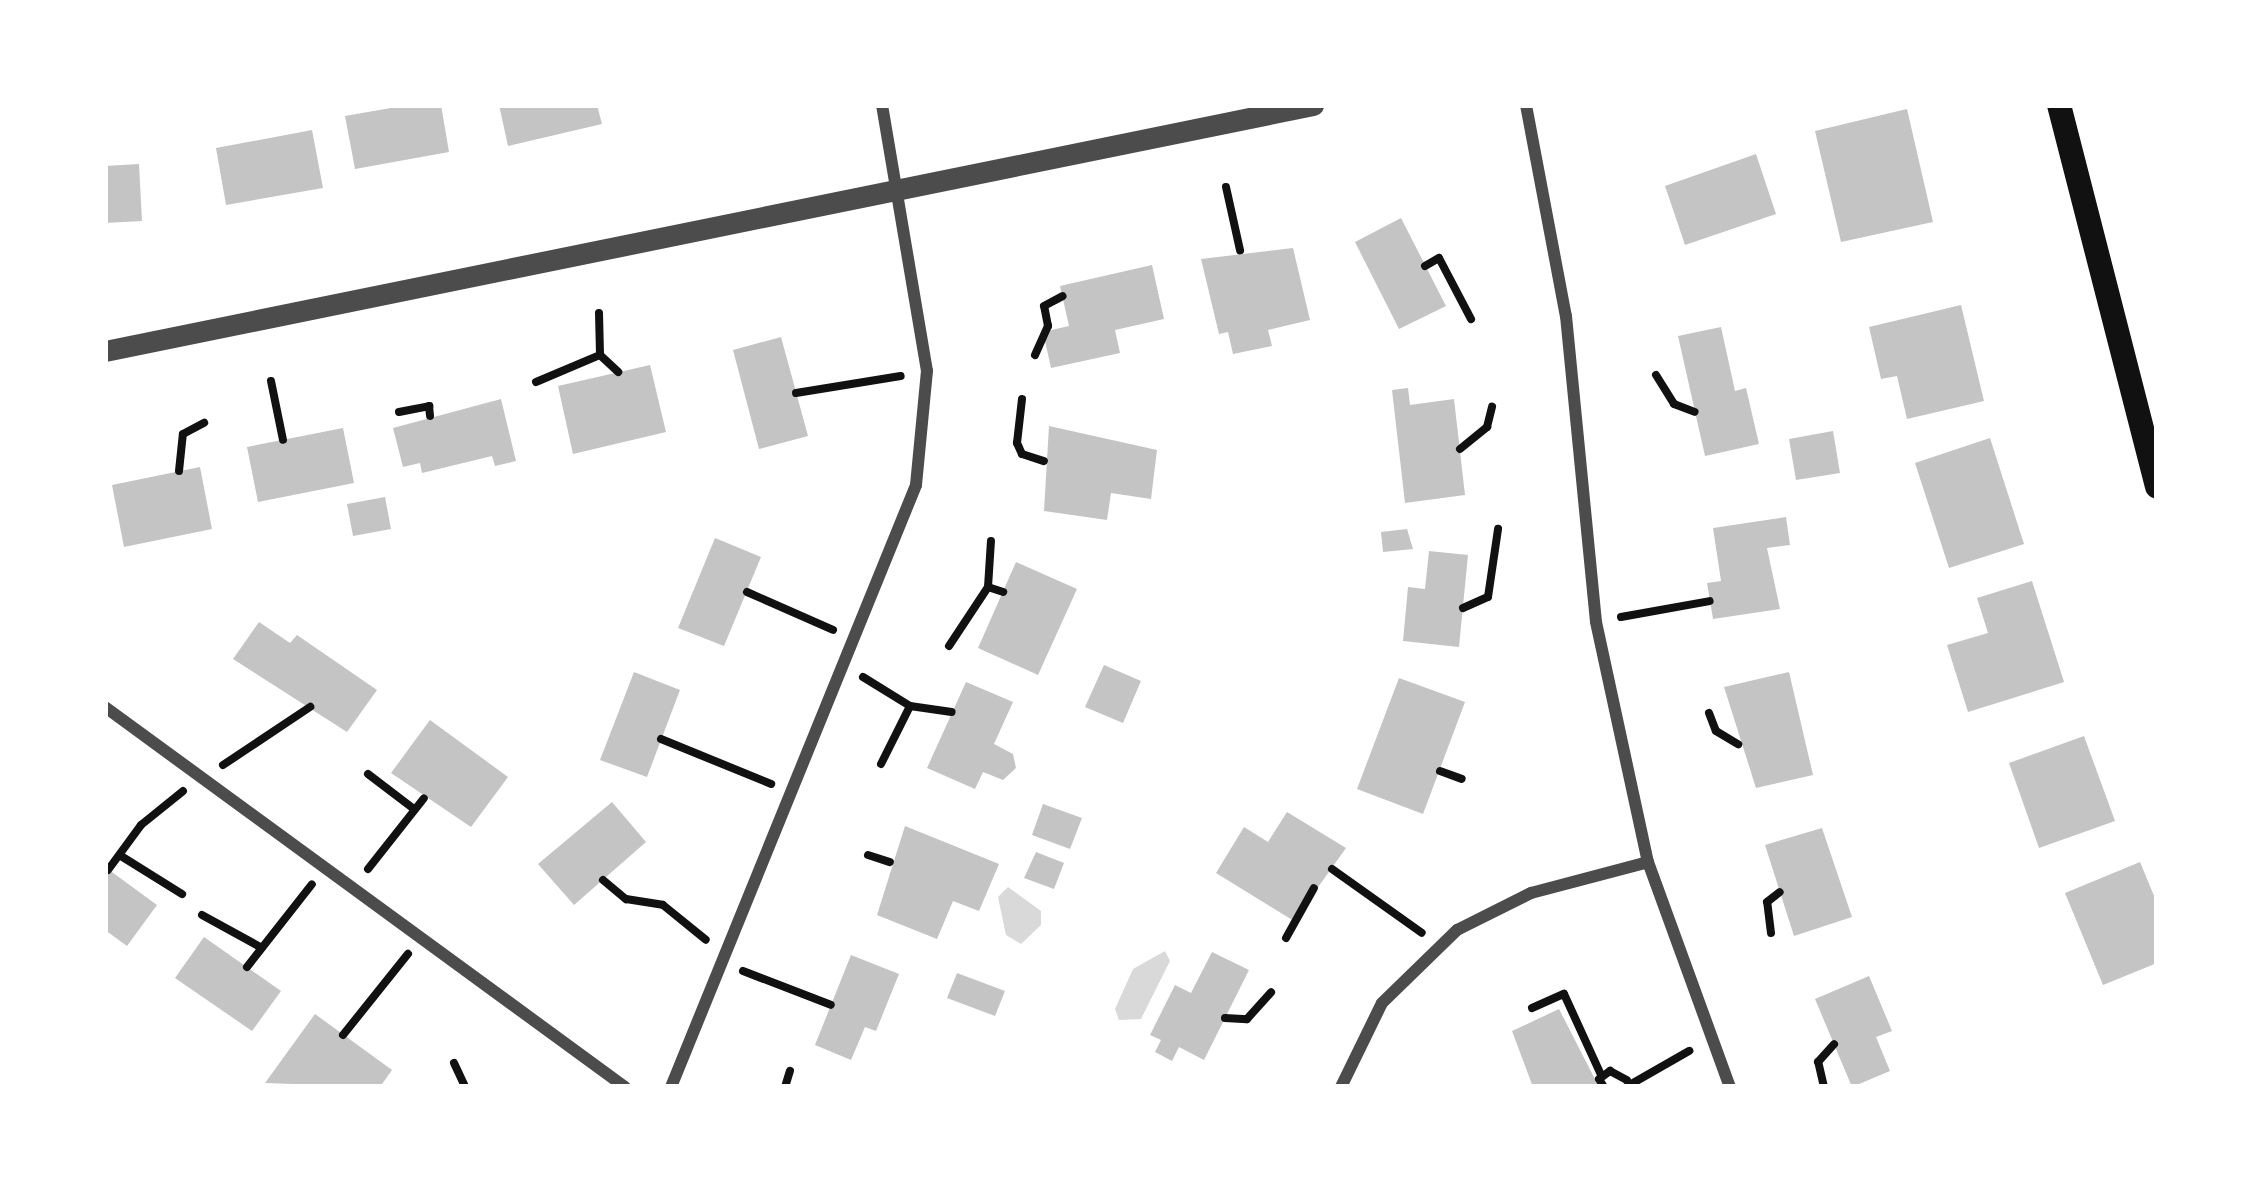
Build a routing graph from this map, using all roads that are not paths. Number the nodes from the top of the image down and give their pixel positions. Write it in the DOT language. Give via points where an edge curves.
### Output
graph roads {
  1 [pos="882,105"];
  2 [pos="1313,105"];
  3 [pos="1526,105"];
  4 [pos="2059,105"];
  5 [pos="896,190"];
  6 [pos="105,351"];
  7 [pos="2157,487"];
  8 [pos="105,707"];
  9 [pos="1648,862"];
  10 [pos="625,1087"];
  11 [pos="671,1087"];
  12 [pos="1341,1087"];
  13 [pos="1730,1087"];
  1 -- 5 [label="street"];
  2 -- 5 [label="street"];
  3 -- 9 [label="street" via="1566,316 1596,622"];
  4 -- 7 [label="main road"];
  5 -- 6 [label="street"];
  5 -- 11 [label="street" via="927,371 916,485"];
  8 -- 10 [label="street"];
  9 -- 12 [label="street" via="1510,902 1436,947 1382,1003"];
  9 -- 13 [label="street"];
}
